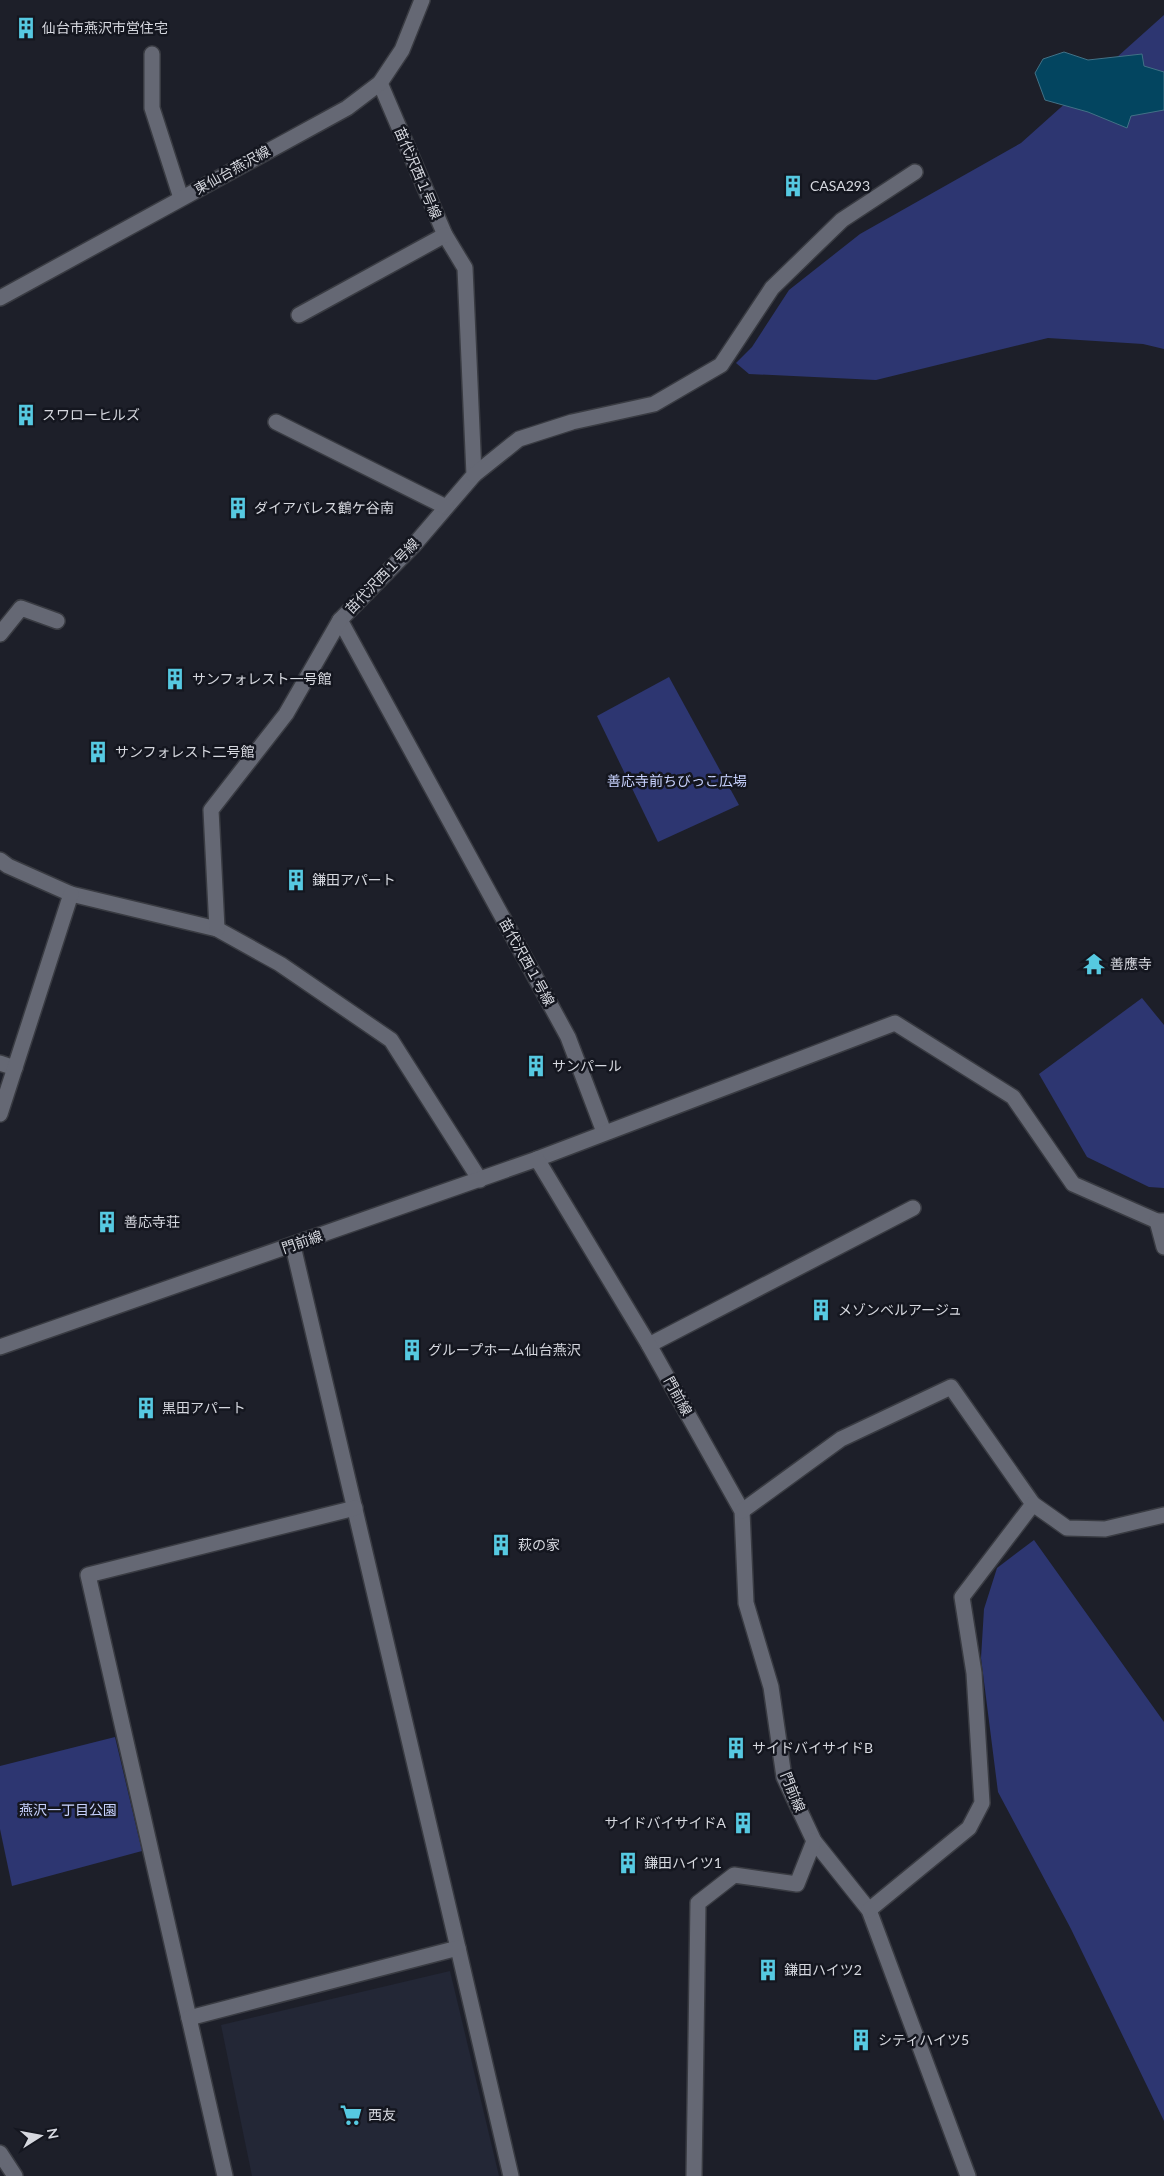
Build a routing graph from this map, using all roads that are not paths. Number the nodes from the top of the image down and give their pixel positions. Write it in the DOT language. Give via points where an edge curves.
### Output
graph roads {
  1 [pos="422,0"];
  2 [pos="152,54"];
  3 [pos="380,83"];
  4 [pos="915,172"];
  5 [pos="181,198"];
  6 [pos="445,235"];
  7 [pos="0,298"];
  8 [pos="299,315"];
  9 [pos="276,422"];
  10 [pos="474,476"];
  11 [pos="446,507"];
  12 [pos="340,620"];
  13 [pos="57,621"];
  14 [pos="0,634"];
  15 [pos="0,860"];
  16 [pos="71,894"];
  17 [pos="217,930"];
  18 [pos="0,1063"];
  19 [pos="15,1068"];
  20 [pos="0,1114"];
  21 [pos="604,1132"];
  22 [pos="538,1159"];
  23 [pos="480,1180"];
  24 [pos="913,1208"];
  25 [pos="1161,1221"];
  26 [pos="293,1246"];
  27 [pos="1164,1247"];
  28 [pos="649,1345"];
  29 [pos="0,1347"];
  30 [pos="1033,1504"];
  31 [pos="355,1508"];
  32 [pos="742,1511"];
  33 [pos="1164,1515"];
  34 [pos="814,1840"];
  35 [pos="869,1910"];
  36 [pos="458,1948"];
  37 [pos="189,2018"];
  38 [pos="0,2153"];
  39 [pos="14,2176"];
  40 [pos="225,2176"];
  41 [pos="511,2176"];
  42 [pos="694,2176"];
  43 [pos="968,2176"];
  1 -- 3 [label="street, 東仙台燕沢線" via="402,50"];
  2 -- 5 [label="street" via="152,108"];
  3 -- 5 [label="street, 東仙台燕沢線" via="347,108"];
  3 -- 6 [label="street, 苗代沢西１号線"];
  4 -- 10 [label="street" via="842,220 772,288 721,366 654,404 572,422 520,439"];
  5 -- 7 [label="street, 東仙台燕沢線"];
  6 -- 8 [label="street"];
  6 -- 10 [label="street, 苗代沢西１号線" via="465,268"];
  9 -- 11 [label="street"];
  10 -- 11 [label="street, 苗代沢西１号線"];
  11 -- 12 [label="street, 苗代沢西１号線" via="414,545"];
  12 -- 17 [label="street" via="286,714 211,810"];
  12 -- 21 [label="street, 苗代沢西１号線" via="568,1037"];
  13 -- 14 [label="street" via="21,608"];
  15 -- 16 [label="street"];
  16 -- 17 [label="street"];
  16 -- 19 [label="street"];
  17 -- 23 [label="street" via="280,964 391,1040"];
  18 -- 19 [label="street"];
  19 -- 20 [label="street"];
  21 -- 22 [label="street"];
  21 -- 25 [label="street" via="895,1023 1014,1097 1073,1184"];
  22 -- 23 [label="street, 門前線"];
  22 -- 28 [label="street, 門前線"];
  23 -- 26 [label="street, 門前線"];
  24 -- 28 [label="street"];
  25 -- 27 [label="street"];
  26 -- 29 [label="street, 門前線"];
  26 -- 31 [label="street"];
  28 -- 32 [label="street, 門前線"];
  30 -- 32 [label="street" via="951,1387 841,1439"];
  30 -- 33 [label="street" via="1068,1528 1105,1530"];
  30 -- 35 [label="street" via="962,1598 974,1673 982,1803 969,1828"];
  31 -- 36 [label="street"];
  31 -- 37 [label="street" via="88,1575"];
  32 -- 34 [label="street, 門前線" via="746,1603 771,1687 784,1778"];
  34 -- 35 [label="street, 門前線"];
  34 -- 42 [label="street" via="797,1884 734,1876 698,1903"];
  35 -- 43 [label="street, 門前線"];
  36 -- 37 [label="street"];
  36 -- 41 [label="street"];
  37 -- 40 [label="street"];
  38 -- 39 [label="street"];
}
